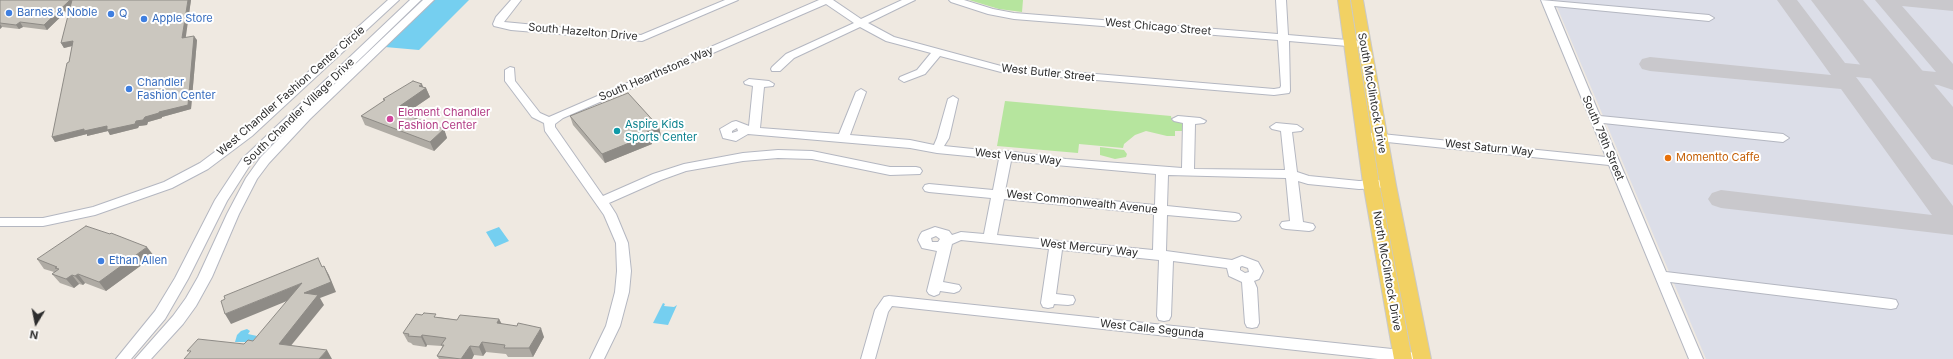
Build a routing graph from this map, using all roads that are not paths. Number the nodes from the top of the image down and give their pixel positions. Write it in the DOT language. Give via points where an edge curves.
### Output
graph roads {
  1 [pos="394,0"];
  2 [pos="416,0"];
  3 [pos="429,0"];
  4 [pos="516,0"];
  5 [pos="709,0"];
  6 [pos="733,0"];
  7 [pos="826,0"];
  8 [pos="910,0"];
  9 [pos="954,0"];
  10 [pos="1281,0"];
  11 [pos="1344,0"];
  12 [pos="1357,0"];
  13 [pos="1547,2"];
  14 [pos="719,6"];
  15 [pos="1709,18"];
  16 [pos="860,23"];
  17 [pos="1283,37"];
  18 [pos="1357,44"];
  19 [pos="938,52"];
  20 [pos="776,69"];
  21 [pos="510,70"];
  22 [pos="904,79"];
  23 [pos="759,83"];
  24 [pos="862,92"];
  25 [pos="953,99"];
  26 [pos="1595,119"];
  27 [pos="1189,120"];
  28 [pos="550,122"];
  29 [pos="1286,128"];
  30 [pos="1380,136"];
  31 [pos="844,137"];
  32 [pos="1783,138"];
  33 [pos="1365,140"];
  34 [pos="937,149"];
  35 [pos="1006,155"];
  36 [pos="1614,162"];
  37 [pos="1162,170"];
  38 [pos="916,171"];
  39 [pos="1188,172"];
  40 [pos="1292,175"];
  41 [pos="935,184"];
  42 [pos="1380,184"];
  43 [pos="999,194"];
  44 [pos="602,201"];
  45 [pos="1161,210"];
  46 [pos="1231,213"];
  47 [pos="0,222"];
  48 [pos="1298,226"];
  49 [pos="990,237"];
  50 [pos="1056,244"];
  51 [pos="1163,256"];
  52 [pos="1661,276"];
  53 [pos="954,288"];
  54 [pos="1068,300"];
  55 [pos="1891,304"];
  56 [pos="1164,316"];
  57 [pos="178,320"];
  58 [pos="154,323"];
  59 [pos="1252,323"];
  60 [pos="1407,358"];
  61 [pos="123,359"];
  62 [pos="142,359"];
  63 [pos="597,359"];
  64 [pos="868,359"];
  65 [pos="1422,359"];
  66 [pos="1696,359"];
  1 -- 47 [label="street, West Chandler Fashion Center Circle" via="248,133 204,166 168,185 95,211 43,222"];
  2 -- 58 [label="street, South Chandler Village Drive" via="246,162 221,200 181,279"];
  3 -- 57 [label="street, South Chandler Village Drive" via="306,117 265,160 252,178 233,214 198,290"];
  4 -- 14 [label="street, South Hazelton Drive" via="498,24 642,38"];
  5 -- 14 [label="street"];
  6 -- 14 [label="street, South Hazelton Drive"];
  7 -- 16 [label="street, West Butler Street"];
  7 -- 28 [label="street, South Hearthstone Way"];
  8 -- 16 [label="street"];
  9 -- 17 [label="street, West Chicago Street" via="991,12 1014,16"];
  10 -- 17 [label="street"];
  11 -- 18 [label="main road, South McClintock Drive"];
  12 -- 18 [label="main road, South McClintock Drive"];
  13 -- 15 [label="street"];
  13 -- 26 [label="street, South 79th Street"];
  16 -- 19 [label="street, West Butler Street" via="890,39"];
  16 -- 20 [label="street" via="790,56"];
  17 -- 18 [label="street, West Chicago Street"];
  17 -- 19 [label="street, West Butler Street" via="1286,86 1285,91 1274,92 1011,70"];
  18 -- 30 [label="main road, South McClintock Drive"];
  18 -- 33 [label="main road, South McClintock Drive"];
  19 -- 22 [label="street" via="921,72"];
  21 -- 28 [label="street" via="510,82 536,115"];
  23 -- 31 [label="street, West Venus Way" via="750,130"];
  24 -- 31 [label="street"];
  25 -- 34 [label="street" via="943,138"];
  26 -- 32 [label="street"];
  26 -- 36 [label="street, South 79th Street"];
  27 -- 39 [label="street"];
  28 -- 44 [label="street" via="551,131"];
  29 -- 40 [label="street"];
  30 -- 33 [label="street, West Saturn Way"];
  30 -- 36 [label="street, West Saturn Way"];
  30 -- 42 [label="main road, South McClintock Drive"];
  31 -- 34 [label="street, West Venus Way"];
  33 -- 42 [label="main road, South McClintock Drive"];
  34 -- 35 [label="street, West Venus Way"];
  35 -- 37 [label="street, West Venus Way" via="1066,163"];
  35 -- 43 [label="street"];
  36 -- 52 [label="street, South 79th Street"];
  37 -- 39 [label="street, West Venus Way"];
  37 -- 45 [label="street"];
  38 -- 44 [label="street" via="890,171 812,156 750,156 684,168"];
  39 -- 40 [label="street, West Venus Way"];
  40 -- 42 [label="street, West Venus Way" via="1359,185"];
  40 -- 48 [label="street"];
  41 -- 43 [label="street, West Commonwealth Avenue"];
  42 -- 60 [label="main road, North McClintock Drive"];
  42 -- 65 [label="main road, North McClintock Drive"];
  43 -- 45 [label="street, West Commonwealth Avenue"];
  43 -- 49 [label="street"];
  44 -- 63 [label="street" via="620,236 624,271 616,316"];
  45 -- 46 [label="street, West Commonwealth Avenue"];
  45 -- 51 [label="street"];
  49 -- 50 [label="street, West Mercury Way"];
  49 -- 53 [label="street, West Mercury Way" via="961,236 946,241 935,289"];
  50 -- 51 [label="street, West Mercury Way"];
  50 -- 54 [label="street" via="1048,301"];
  51 -- 56 [label="street"];
  51 -- 59 [label="street, West Mercury Way" via="1233,265 1242,261 1253,265 1255,273 1247,278"];
  52 -- 55 [label="street"];
  52 -- 66 [label="street, South 79th Street"];
  57 -- 58 [label="street"];
  57 -- 62 [label="street, South Chandler Village Drive"];
  58 -- 61 [label="street, South Chandler Village Drive"];
  60 -- 64 [label="street, West Calle Segunda" via="889,301 882,310"];
}
